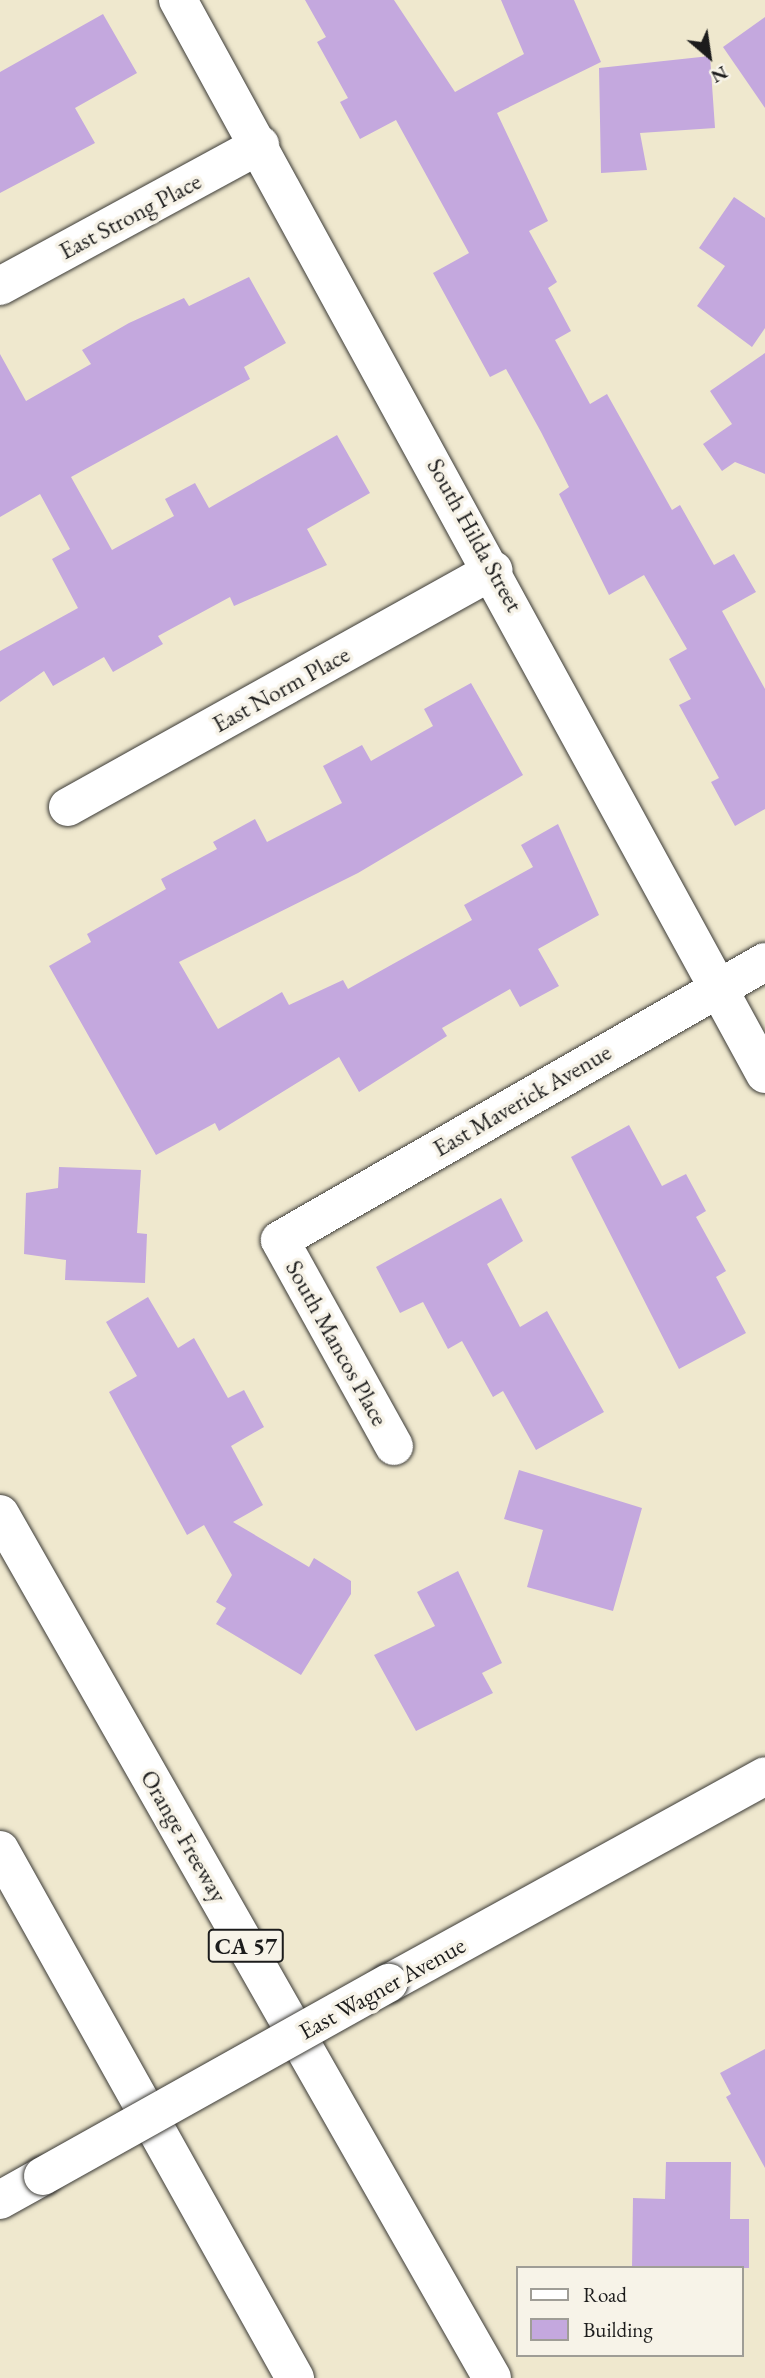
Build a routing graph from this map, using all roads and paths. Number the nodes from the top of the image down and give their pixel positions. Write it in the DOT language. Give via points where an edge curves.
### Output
graph roads {
  1 [pos="178,0"];
  2 [pos="260,145"];
  3 [pos="0,286"];
  4 [pos="494,570"];
  5 [pos="68,807"];
  6 [pos="765,962"];
  7 [pos="721,985"];
  8 [pos="765,1074"];
  9 [pos="280,1240"];
  10 [pos="394,1446"];
  11 [pos="0,1514"];
  12 [pos="765,1776"];
  13 [pos="0,1850"];
  14 [pos="0,2200"];
  15 [pos="295,2378"];
  16 [pos="492,2378"];
  1 -- 2 [label="main road, South Hilda Street"];
  2 -- 3 [label="main road, East Strong Place"];
  2 -- 4 [label="main road, South Hilda Street"];
  4 -- 5 [label="main road, East Norm Place"];
  4 -- 7 [label="main road, South Hilda Street"];
  6 -- 7 [label="main road, East Maverick Avenue"];
  7 -- 8 [label="main road, South Hilda Street"];
  7 -- 9 [label="main road, East Maverick Avenue"];
  9 -- 10 [label="main road, South Mancos Place"];
  11 -- 16 [label="main road, Orange Freeway / CA 57"];
  12 -- 14 [label="main road, East Wagner Avenue, bridge"];
  13 -- 15 [label="main road"];
}
